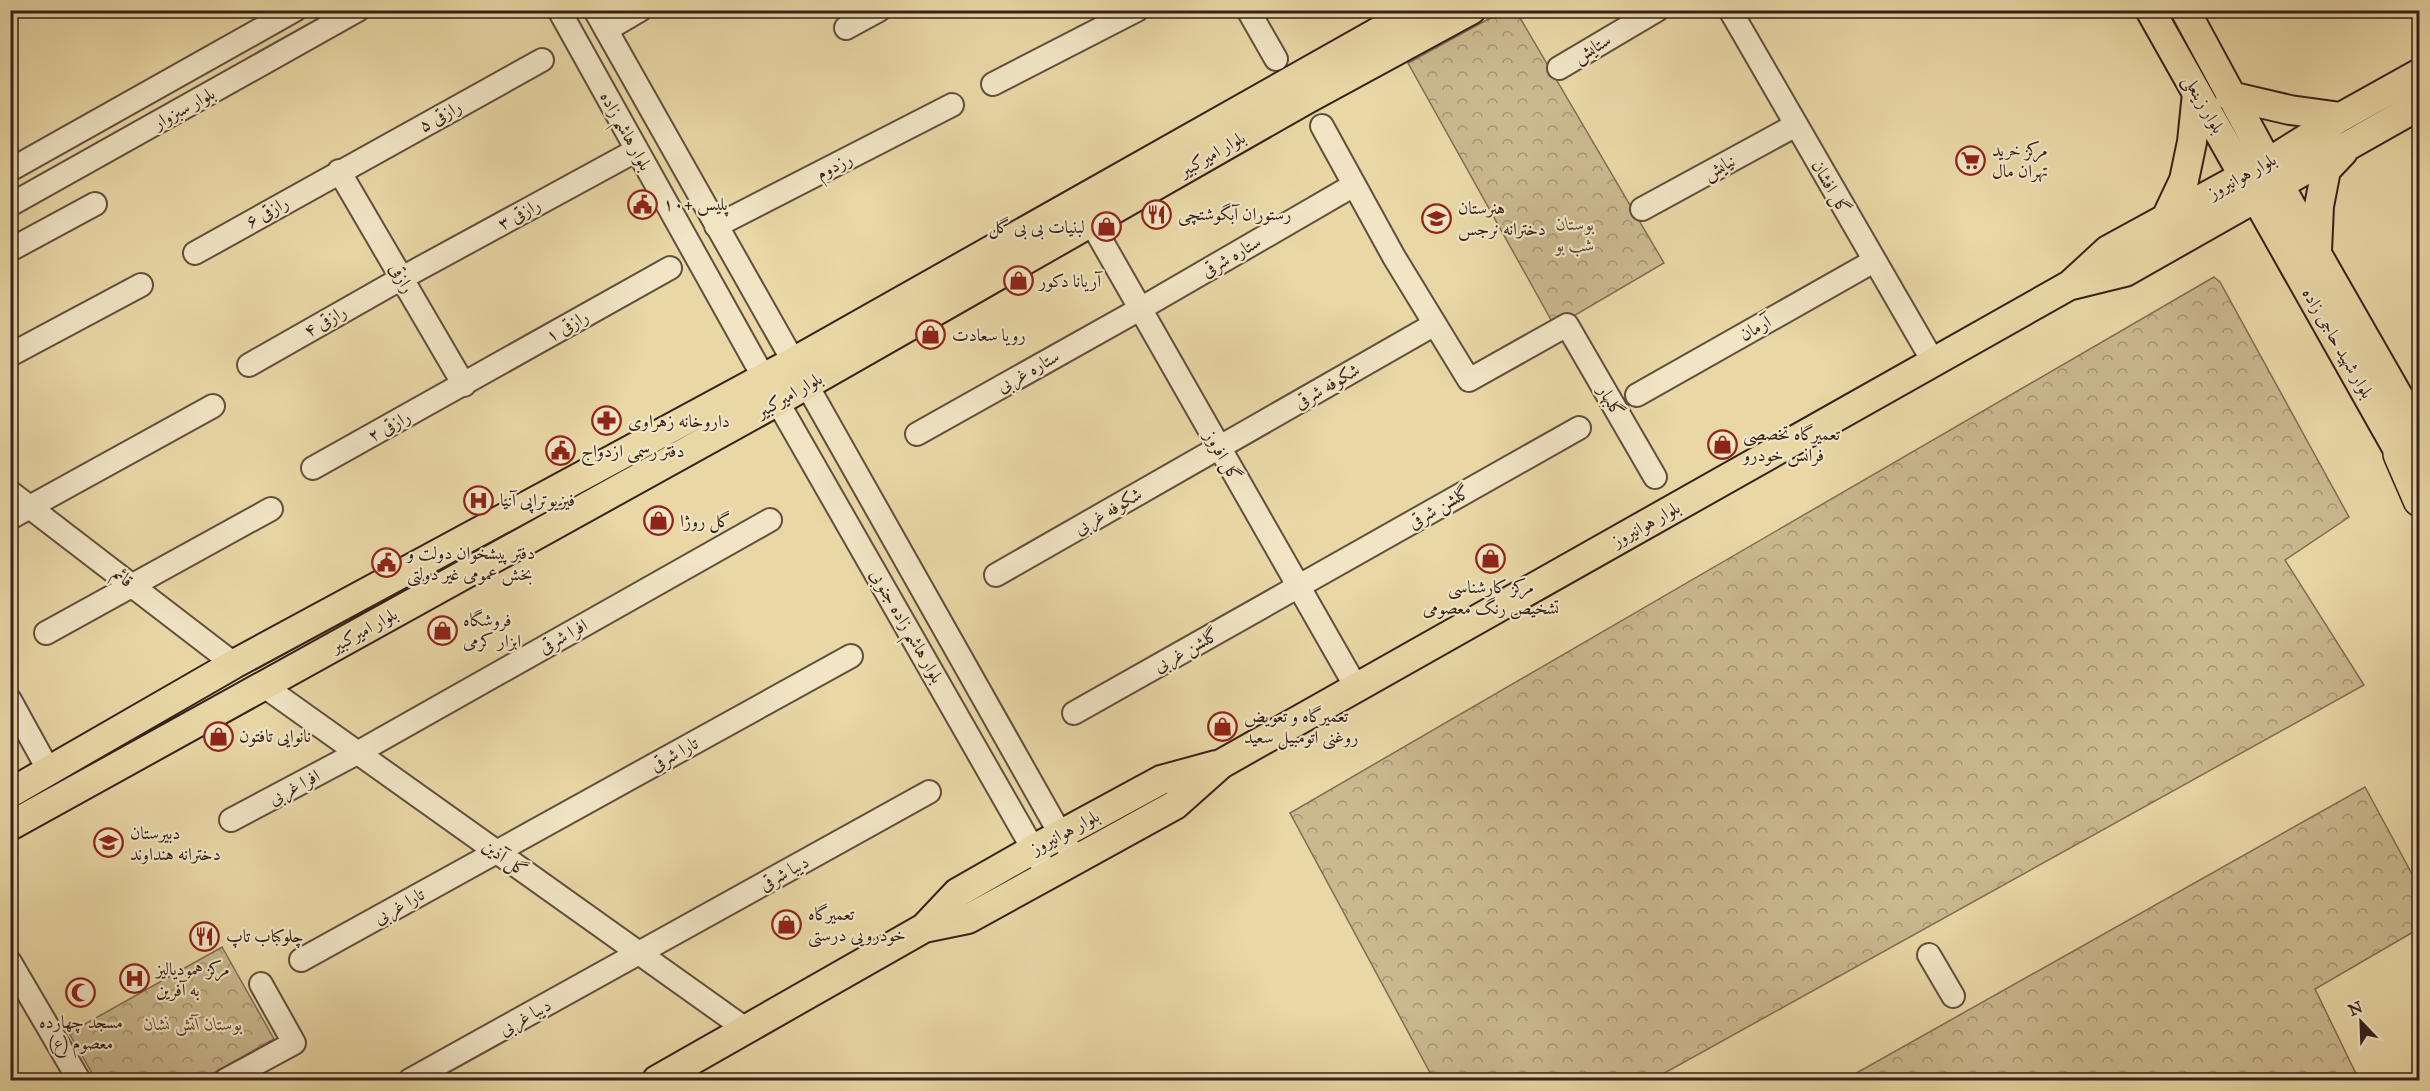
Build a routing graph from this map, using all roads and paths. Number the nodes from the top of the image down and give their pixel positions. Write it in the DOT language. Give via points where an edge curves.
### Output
graph roads {
  1 [pos="295,10"];
  2 [pos="358,10"];
  3 [pos="559,10"];
  4 [pos="640,10"];
  5 [pos="879,10"];
  6 [pos="1137,10"];
  7 [pos="1248,10"];
  8 [pos="1417,10"];
  9 [pos="1471,10"];
  10 [pos="1657,10"];
  11 [pos="1730,10"];
  12 [pos="2150,10"];
  13 [pos="2185,10"];
  14 [pos="600,20"];
  15 [pos="846,28"];
  16 [pos="1276,59"];
  17 [pos="542,60"];
  18 [pos="1559,68"];
  19 [pos="2420,73"];
  20 [pos="993,84"];
  21 [pos="2197,93"];
  22 [pos="2230,96"];
  23 [pos="952,105"];
  24 [pos="2420,105"];
  25 [pos="2341,117"];
  26 [pos="1796,124"];
  27 [pos="1322,126"];
  28 [pos="2349,146"];
  29 [pos="637,150"];
  30 [pos="10,170"];
  31 [pos="339,171"];
  32 [pos="2275,173"];
  33 [pos="1354,185"];
  34 [pos="2250,187"];
  35 [pos="95,204"];
  36 [pos="10,205"];
  37 [pos="1642,209"];
  38 [pos="2166,218"];
  39 [pos="1092,224"];
  40 [pos="716,226"];
  41 [pos="10,250"];
  42 [pos="195,253"];
  43 [pos="2317,254"];
  44 [pos="1874,261"];
  45 [pos="670,268"];
  46 [pos="402,278"];
  47 [pos="141,285"];
  48 [pos="2070,285"];
  49 [pos="1140,309"];
  50 [pos="1435,324"];
  51 [pos="10,355"];
  52 [pos="1934,363"];
  53 [pos="249,365"];
  54 [pos="800,373"];
  55 [pos="464,385"];
  56 [pos="771,390"];
  57 [pos="1637,395"];
  58 [pos="213,406"];
  59 [pos="1579,428"];
  60 [pos="917,434"];
  61 [pos="2410,443"];
  62 [pos="1219,447"];
  63 [pos="314,468"];
  64 [pos="1655,477"];
  65 [pos="2420,488"];
  66 [pos="10,492"];
  67 [pos="2420,500"];
  68 [pos="31,507"];
  69 [pos="271,509"];
  70 [pos="10,518"];
  71 [pos="770,520"];
  72 [pos="996,575"];
  73 [pos="133,585"];
  74 [pos="1298,587"];
  75 [pos="46,633"];
  76 [pos="851,656"];
  77 [pos="234,664"];
  78 [pos="264,686"];
  79 [pos="1356,687"];
  80 [pos="10,700"];
  81 [pos="1074,713"];
  82 [pos="357,753"];
  83 [pos="1221,764"];
  84 [pos="49,771"];
  85 [pos="929,792"];
  86 [pos="10,793"];
  87 [pos="231,820"];
  88 [pos="10,826"];
  89 [pos="1061,834"];
  90 [pos="1034,849"];
  91 [pos="497,852"];
  92 [pos="1075,860"];
  93 [pos="1048,875"];
  94 [pos="924,928"];
  95 [pos="639,954"];
  96 [pos="1929,955"];
  97 [pos="301,960"];
  98 [pos="10,962"];
  99 [pos="261,984"];
  100 [pos="1953,996"];
  101 [pos="747,1030"];
  102 [pos="238,1078"];
  103 [pos="79,1080"];
  104 [pos="410,1080"];
  105 [pos="657,1080"];
  1 -- 30 [label="street, بلوار سبزوار"];
  2 -- 36 [label="street, بلوار سبزوار"];
  3 -- 29 [label="street, بلوار هاشم زاده"];
  4 -- 14 [label="street"];
  5 -- 15 [label="street"];
  6 -- 20 [label="street"];
  7 -- 16 [label="street"];
  8 -- 54 [label="main road, بلوار امیرکبیر"];
  9 -- 39 [label="main road, بلوار امیرکبیر" via="1307,99"];
  10 -- 18 [label="street, ستایش"];
  11 -- 26 [label="street, گل افشان"];
  12 -- 21 [label="main road, بلوار زینعلی"];
  13 -- 22 [label="main road, بلوار زینعلی"];
  14 -- 40 [label="street, بلوار هاشم زاده"];
  17 -- 31 [label="street, رازقی ۵"];
  19 -- 25 [label="main road, بلوار هوانیروز"];
  21 -- 34 [label="main road, بلوار زینعلی"];
  21 -- 38 [label="main road" via="2184,180"];
  22 -- 25 [label="main road"];
  22 -- 32 [label="main road, بلوار زینعلی"];
  23 -- 40 [label="street, رزدوم"];
  24 -- 28 [label="main road, بلوار هوانیروز"];
  25 -- 32 [label="main road, بلوار هوانیروز"];
  26 -- 37 [label="street, نیایش"];
  26 -- 44 [label="street, گل افشان"];
  27 -- 33 [label="street"];
  28 -- 32 [label="main road, بلوار هوانیروز"];
  28 -- 43 [label="main road" via="2326,170 2319,206"];
  29 -- 46 [label="street, رازقی ۳"];
  29 -- 56 [label="street, بلوار هاشم زاده"];
  31 -- 42 [label="street, رازقی ۶"];
  31 -- 46 [label="street, رازقی"];
  32 -- 34 [label="main road, بلوار هوانیروز"];
  32 -- 43 [label="main road, بلوار شهید حاجی زاده"];
  33 -- 49 [label="street, ستاره شرقی"];
  33 -- 50 [label="street"];
  34 -- 38 [label="main road, بلوار هوانیروز"];
  34 -- 48 [label="main road, بلوار هوانیروز" via="2125,272"];
  34 -- 61 [label="main road, بلوار شهید حاجی زاده"];
  35 -- 41 [label="street"];
  38 -- 48 [label="main road, بلوار هوانیروز" via="2108,250"];
  39 -- 49 [label="street, گل افروز"];
  39 -- 54 [label="main road, بلوار امیرکبیر"];
  40 -- 54 [label="street, بلوار هاشم زاده"];
  43 -- 61 [label="main road, بلوار شهید حاجی زاده"];
  44 -- 52 [label="street, گل افشان"];
  44 -- 57 [label="street, آرمان"];
  45 -- 55 [label="street, رازقی ۱"];
  46 -- 53 [label="street, رازقی ۴"];
  46 -- 55 [label="street, رازقی"];
  47 -- 51 [label="street"];
  48 -- 52 [label="main road, بلوار هوانیروز"];
  49 -- 60 [label="street, ستاره غربی"];
  49 -- 62 [label="street, گل افروز"];
  50 -- 62 [label="street, شکوفه شرقی"];
  50 -- 64 [label="street, گلبهار" via="1469,380 1568,325"];
  52 -- 79 [label="main road, بلوار هوانیروز"];
  54 -- 56 [label="main road, بلوار امیرکبیر"];
  54 -- 89 [label="street, بلوار هاشم زاده جنوبی"];
  55 -- 63 [label="street, رازقی ۲"];
  56 -- 77 [label="main road, بلوار امیرکبیر"];
  56 -- 78 [label="main road, بلوار امیرکبیر"];
  56 -- 90 [label="street, بلوار هاشم زاده جنوبی"];
  58 -- 68 [label="street"];
  59 -- 74 [label="street, گلشن شرقی"];
  61 -- 65 [label="main road, بلوار شهید حاجی زاده"];
  61 -- 67 [label="highway"];
  62 -- 72 [label="street, شکوفه غربی"];
  62 -- 74 [label="street, گل افروز"];
  66 -- 68 [label="street, قائم"];
  68 -- 70 [label="street"];
  68 -- 73 [label="street, قائم"];
  69 -- 73 [label="street"];
  71 -- 82 [label="street, افرا شرقی"];
  73 -- 75 [label="street"];
  73 -- 77 [label="street, قائم"];
  74 -- 79 [label="street, گل افروز"];
  74 -- 81 [label="street, گلشن غربی"];
  76 -- 91 [label="street, تارا شرقی"];
  77 -- 84 [label="main road, بلوار امیرکبیر"];
  78 -- 82 [label="street, گل آذین"];
  78 -- 88 [label="main road, بلوار امیرکبیر"];
  79 -- 83 [label="main road, بلوار هوانیروز"];
  80 -- 84 [label="street"];
  82 -- 87 [label="street, افرا غربی"];
  82 -- 91 [label="street, گل آذین"];
  83 -- 89 [label="main road, بلوار هوانیروز" via="1161,780"];
  83 -- 92 [label="main road, بلوار هوانیروز" via="1175,805"];
  84 -- 86 [label="main road, بلوار امیرکبیر"];
  85 -- 95 [label="street, دیبا شرقی"];
  89 -- 90 [label="main road, بلوار هوانیروز"];
  89 -- 92 [label="street, بلوار هاشم زاده جنوبی"];
  90 -- 93 [label="street, بلوار هاشم زاده جنوبی"];
  90 -- 94 [label="main road, بلوار هوانیروز" via="957,893"];
  91 -- 95 [label="street, گل آذین"];
  91 -- 97 [label="street, تارا غربی"];
  92 -- 93 [label="main road, بلوار هوانیروز"];
  93 -- 94 [label="main road, بلوار هوانیروز" via="968,920"];
  94 -- 101 [label="main road, بلوار هوانیروز"];
  95 -- 101 [label="street, گل آذین"];
  95 -- 104 [label="street, دیبا غربی"];
  96 -- 100 [label="street"];
  98 -- 103 [label="street"];
  99 -- 102 [label="street" via="294,1043"];
  101 -- 105 [label="main road, بلوار هوانیروز"];
}
